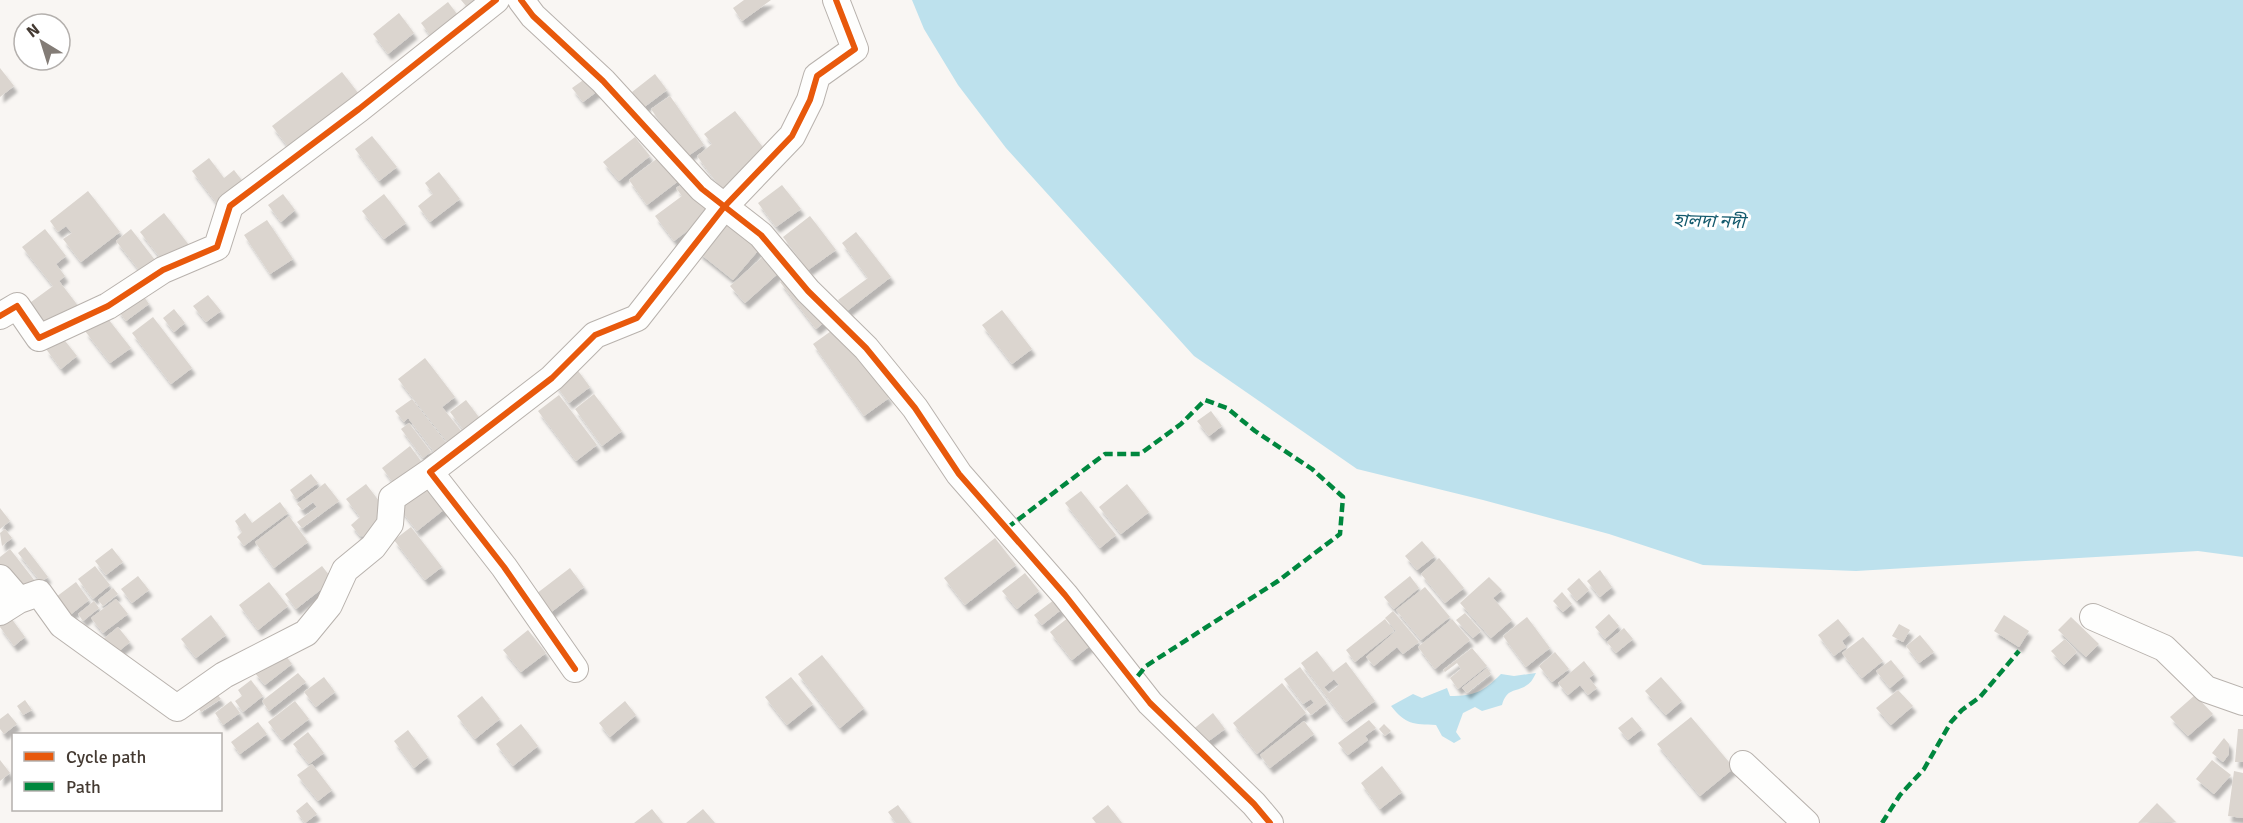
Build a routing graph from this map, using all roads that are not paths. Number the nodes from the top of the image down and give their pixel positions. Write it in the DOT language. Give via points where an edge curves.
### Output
graph roads {
  1 [pos="496,0"];
  2 [pos="521,0"];
  3 [pos="836,0"];
  4 [pos="724,207"];
  5 [pos="0,316"];
  6 [pos="430,472"];
  7 [pos="0,578"];
  8 [pos="10,606"];
  9 [pos="2093,617"];
  10 [pos="575,669"];
  11 [pos="2243,702"];
  12 [pos="1743,764"];
  13 [pos="1270,823"];
  14 [pos="1806,823"];
  1 -- 5 [label="street" via="230,206 217,247 163,270 108,306 39,338 16,306"];
  2 -- 4 [label="street" via="603,81 702,189"];
  3 -- 4 [label="street" via="855,49 817,76 792,136"];
  4 -- 6 [label="street" via="637,318 594,335 552,378"];
  4 -- 13 [label="street" via="761,235 808,291 866,348 915,408 959,474 1065,595 1150,703"];
  6 -- 8 [label="street" via="392,498 390,524 373,547 345,570 329,605 306,633 224,675 177,708 62,625 39,593"];
  6 -- 10 [label="street" via="504,567"];
  7 -- 8 [label="street"];
  9 -- 11 [label="street" via="2164,648 2206,689"];
  12 -- 14 [label="street"];
}
